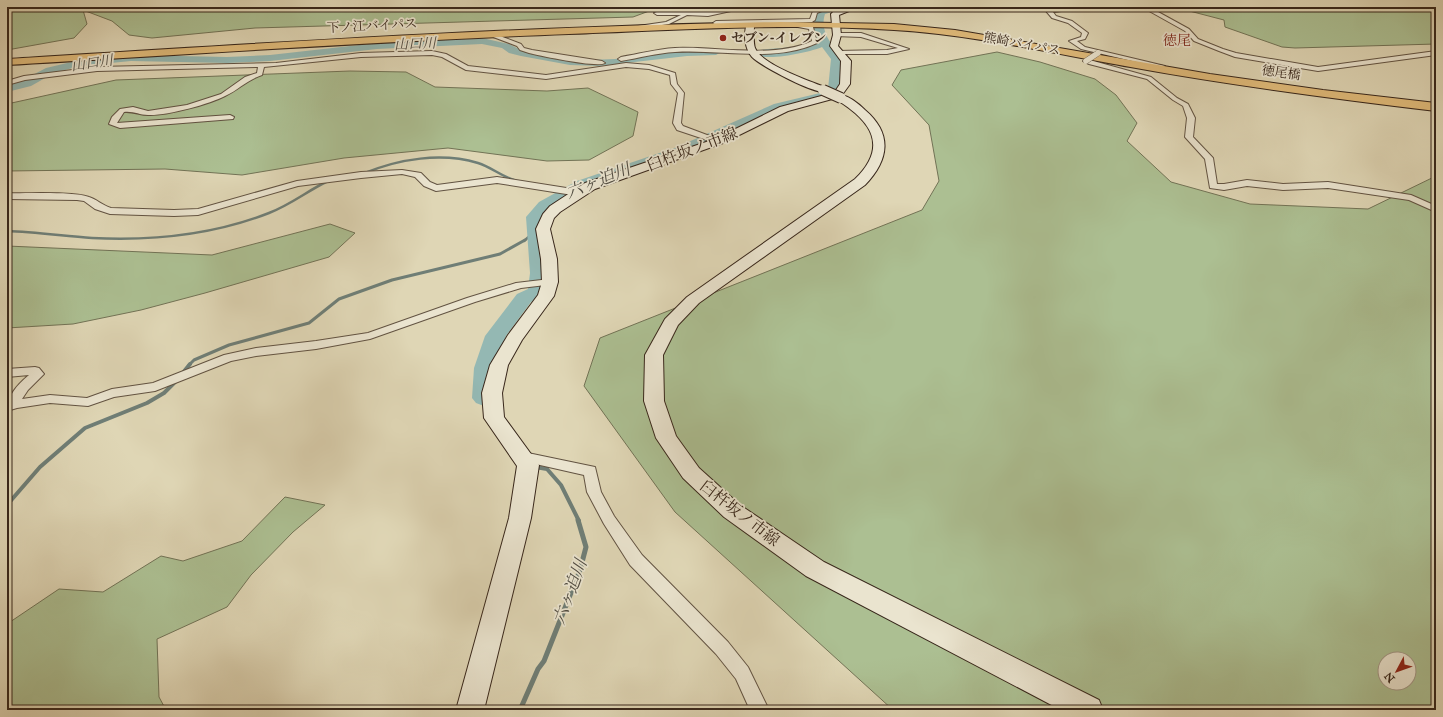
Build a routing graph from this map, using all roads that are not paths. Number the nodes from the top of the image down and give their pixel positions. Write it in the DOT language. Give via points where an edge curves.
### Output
graph roads {
  1 [pos="676,7"];
  2 [pos="746,7"];
  3 [pos="827,7"];
  4 [pos="855,7"];
  5 [pos="1063,7"];
  6 [pos="1145,7"];
  7 [pos="842,8"];
  8 [pos="686,14"];
  9 [pos="716,23"];
  10 [pos="801,23"];
  11 [pos="742,25"];
  12 [pos="832,27"];
  13 [pos="610,30"];
  14 [pos="490,34"];
  15 [pos="754,52"];
  16 [pos="839,52"];
  17 [pos="1099,53"];
  18 [pos="1436,53"];
  19 [pos="7,62"];
  20 [pos="621,62"];
  21 [pos="262,65"];
  22 [pos="1180,72"];
  23 [pos="8,74"];
  24 [pos="1208,77"];
  25 [pos="24,78"];
  26 [pos="7,83"];
  27 [pos="1436,107"];
  28 [pos="230,117"];
  29 [pos="714,139"];
  30 [pos="578,193"];
  31 [pos="7,196"];
  32 [pos="1436,209"];
  33 [pos="548,282"];
  34 [pos="7,373"];
  35 [pos="10,405"];
  36 [pos="525,470"];
  37 [pos="470,710"];
  38 [pos="760,710"];
  39 [pos="1089,710"];
  1 -- 8 [label="street" via="657,13"];
  2 -- 8 [label="street" via="708,14"];
  3 -- 10 [label="street" via="815,12 812,20"];
  4 -- 7 [label="main road"];
  5 -- 17 [label="street" via="1066,10 1049,11 1054,17 1070,22 1085,33 1083,38 1072,42"];
  6 -- 18 [label="street" via="1187,30 1196,40 1221,50 1304,67 1318,69"];
  7 -- 12 [label="main road" via="835,14"];
  8 -- 13 [label="street" via="667,23 612,27"];
  9 -- 11 [label="street"];
  10 -- 11 [label="highway, 下ノ江バイパス"];
  10 -- 12 [label="highway, 下ノ江バイパス"];
  10 -- 15 [label="street" via="812,29 815,42 811,45"];
  11 -- 13 [label="highway, 下ノ江バイパス"];
  11 -- 15 [label="main road"];
  12 -- 16 [label="main road, 臼杵坂ノ市線" via="834,46"];
  12 -- 16 [label="street" via="906,49 887,52"];
  12 -- 22 [label="highway, 熊崎バイパス" via="898,27 983,36"];
  13 -- 14 [label="highway, 下ノ江バイパス"];
  14 -- 19 [label="highway, 下ノ江バイパス"];
  14 -- 20 [label="street" via="530,52 599,63"];
  15 -- 20 [label="street" via="675,50"];
  15 -- 39 [label="main road, 臼杵坂ノ市線, bridge" via="770,66 853,105 868,118 877,131 880,146 873,166 860,182 693,300 671,323 654,355 654,401 666,438 691,473 732,511 815,569"];
  16 -- 29 [label="main road, 臼杵坂ノ市線" via="846,61 845,84 840,92 784,109"];
  17 -- 22 [label="street"];
  17 -- 32 [label="street, bridge" via="1086,61 1149,78 1175,100 1186,105 1191,118 1189,137 1209,158 1213,186 1247,183 1283,187 1328,185 1411,198"];
  20 -- 21 [label="street" via="546,76 466,68 444,56 432,53 351,55"];
  20 -- 29 [label="street" via="672,74 674,84 680,93 677,123 680,128"];
  21 -- 25 [label="street" via="97,69"];
  21 -- 28 [label="street" via="260,74 247,78 218,98 170,111 148,113 126,109 119,113 113,124 120,126"];
  22 -- 24 [label="highway, 熊崎バイパス"];
  23 -- 25 [label="street"];
  24 -- 27 [label="highway, 徳尾橋"];
  25 -- 26 [label="street"];
  29 -- 30 [label="main road, 臼杵坂ノ市線" via="648,167 590,186"];
  30 -- 31 [label="street" via="497,180 436,188 427,184 418,175 402,172 296,184 198,212 110,211 98,207 87,199 77,197"];
  30 -- 33 [label="main road, 臼杵坂ノ市線" via="555,209 543,229 549,260"];
  33 -- 35 [label="street" via="533,283 471,300 370,336 238,356 155,387 112,393 88,402 50,399"];
  33 -- 36 [label="main road, 臼杵坂ノ市線" via="546,296 499,364 492,393 494,418"];
  34 -- 35 [label="street" via="35,371 38,374 15,396"];
  36 -- 37 [label="main road" via="520,518"];
  36 -- 38 [label="street" via="590,472 594,492 636,560 722,648 742,673"];
}
